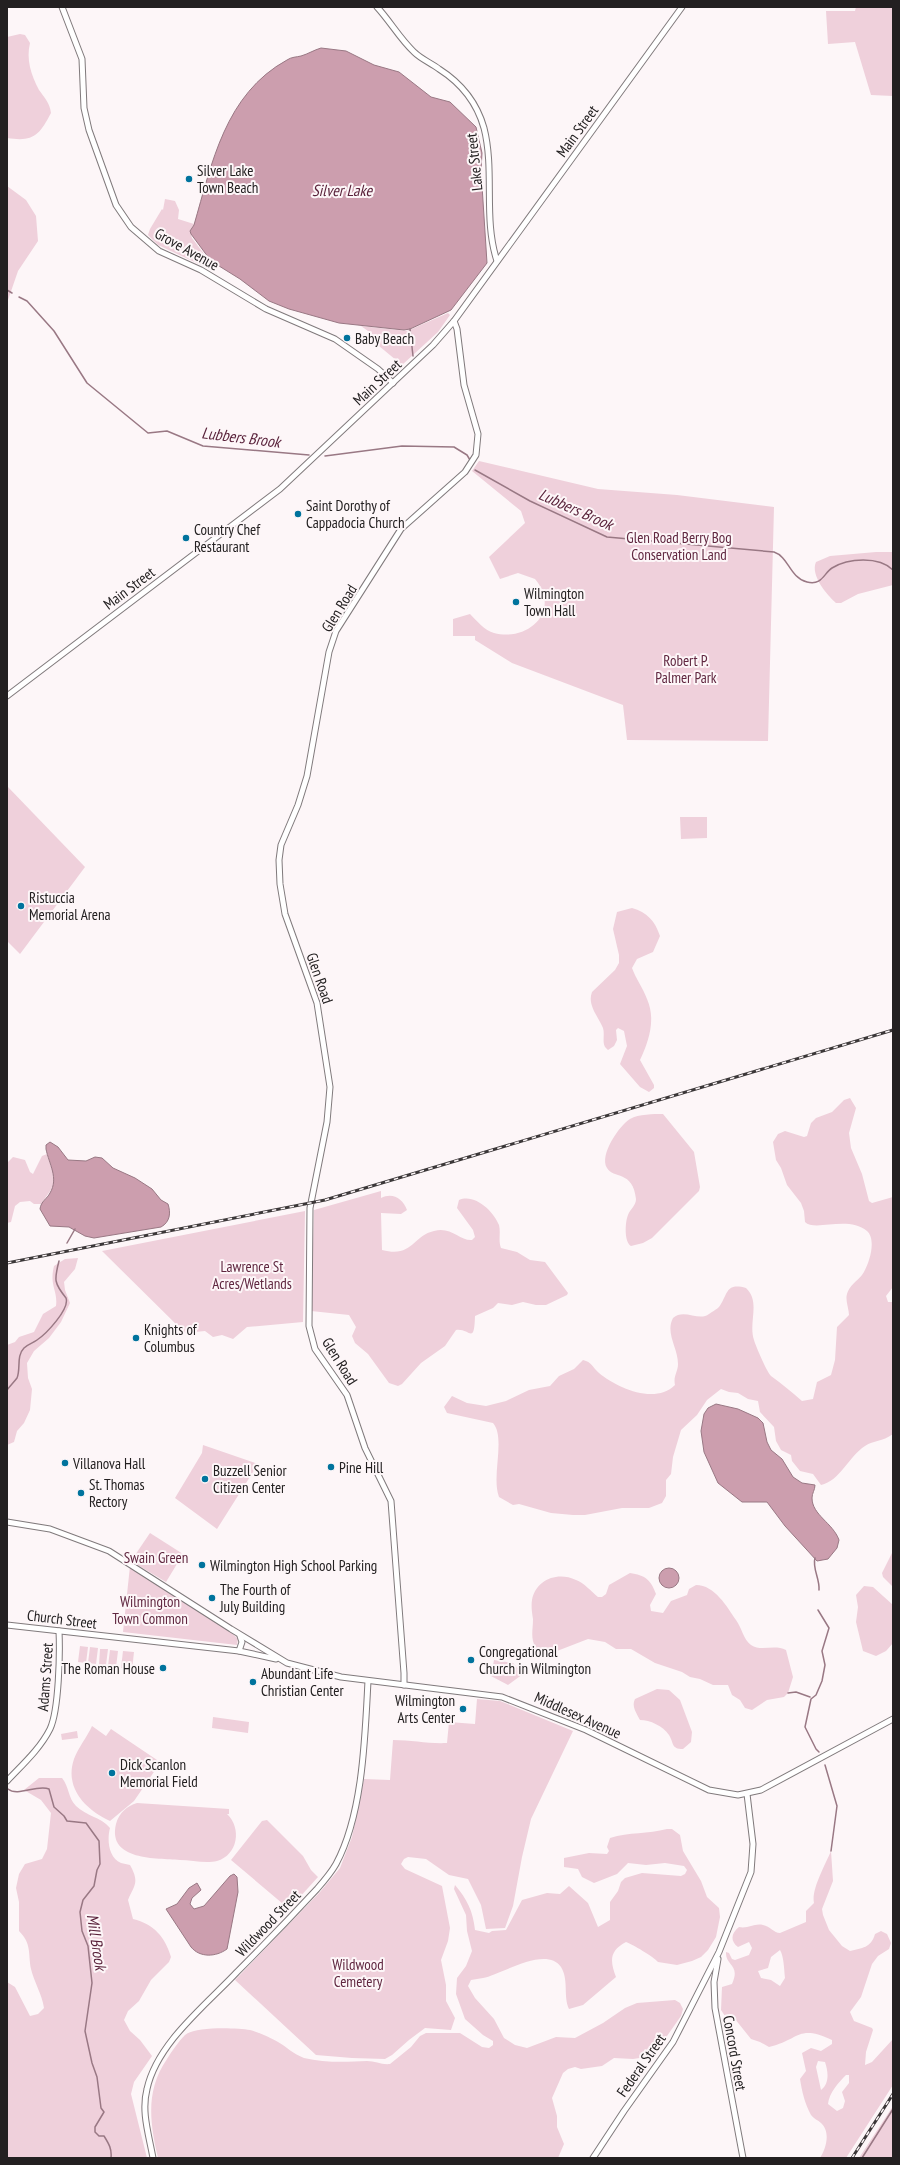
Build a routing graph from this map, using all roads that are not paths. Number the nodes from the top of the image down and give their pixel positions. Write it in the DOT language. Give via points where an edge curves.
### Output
graph roads {
  1 [pos="62,7"];
  2 [pos="377,7"];
  3 [pos="682,7"];
  4 [pos="497,261"];
  5 [pos="454,321"];
  6 [pos="393,383"];
  7 [pos="7,696"];
  8 [pos="7,1522"];
  9 [pos="7,1625"];
  10 [pos="60,1631"];
  11 [pos="238,1633"];
  12 [pos="239,1651"];
  13 [pos="280,1660"];
  14 [pos="368,1681"];
  15 [pos="404,1685"];
  16 [pos="893,1719"];
  17 [pos="7,1782"];
  18 [pos="747,1794"];
  19 [pos="719,1952"];
  20 [pos="703,1982"];
  21 [pos="714,1985"];
  22 [pos="153,2158"];
  23 [pos="593,2158"];
  24 [pos="743,2158"];
  1 -- 6 [label="street, Grove Avenue" via="82,59 84,108 89,130 116,205 131,227 159,251 201,270 266,309 336,339"];
  2 -- 4 [label="street, Lake Street" via="411,50 455,81 469,96 476,109 484,129 491,224"];
  3 -- 4 [label="street, Main Street"];
  4 -- 5 [label="street, Main Street"];
  5 -- 6 [label="street, Main Street"];
  5 -- 15 [label="street, Glen Road" via="458,332 462,376 478,434 476,455 465,472 401,529 336,631 329,652 307,776 281,845 279,860 284,914 317,1003 330,1087 328,1122 310,1208 309,1326 318,1353 347,1395 365,1448 391,1501"];
  6 -- 7 [label="street, Main Street" via="280,489"];
  8 -- 11 [label="street, Middlesex Avenue" via="48,1529 102,1547"];
  9 -- 10 [label="street, Church Street"];
  10 -- 12 [label="street, Church Street"];
  10 -- 17 [label="street, Adams Street" via="53,1723 38,1747"];
  11 -- 12 [label="street" via="242,1642"];
  11 -- 13 [label="street, Middlesex Avenue"];
  12 -- 13 [label="street, Church Street"];
  13 -- 14 [label="street, Middlesex Avenue" via="328,1675"];
  14 -- 15 [label="street, Middlesex Avenue"];
  14 -- 22 [label="street, Wildwood Street" via="361,1767 352,1818 342,1852 318,1889 185,2026 159,2059 148,2084 145,2102 146,2124"];
  15 -- 18 [label="street, Middlesex Avenue" via="509,1698 586,1730 704,1787 730,1794"];
  16 -- 18 [label="street, Middlesex Avenue" via="769,1786"];
  18 -- 19 [label="street, Federal Street" via="754,1844 752,1865 746,1889"];
  19 -- 20 [label="street, Federal Street"];
  19 -- 21 [label="street, Concord Street"];
  20 -- 21 [label="street"];
  20 -- 23 [label="street, Federal Street" via="673,2042"];
  21 -- 24 [label="street, Concord Street" via="720,2042"];
}
